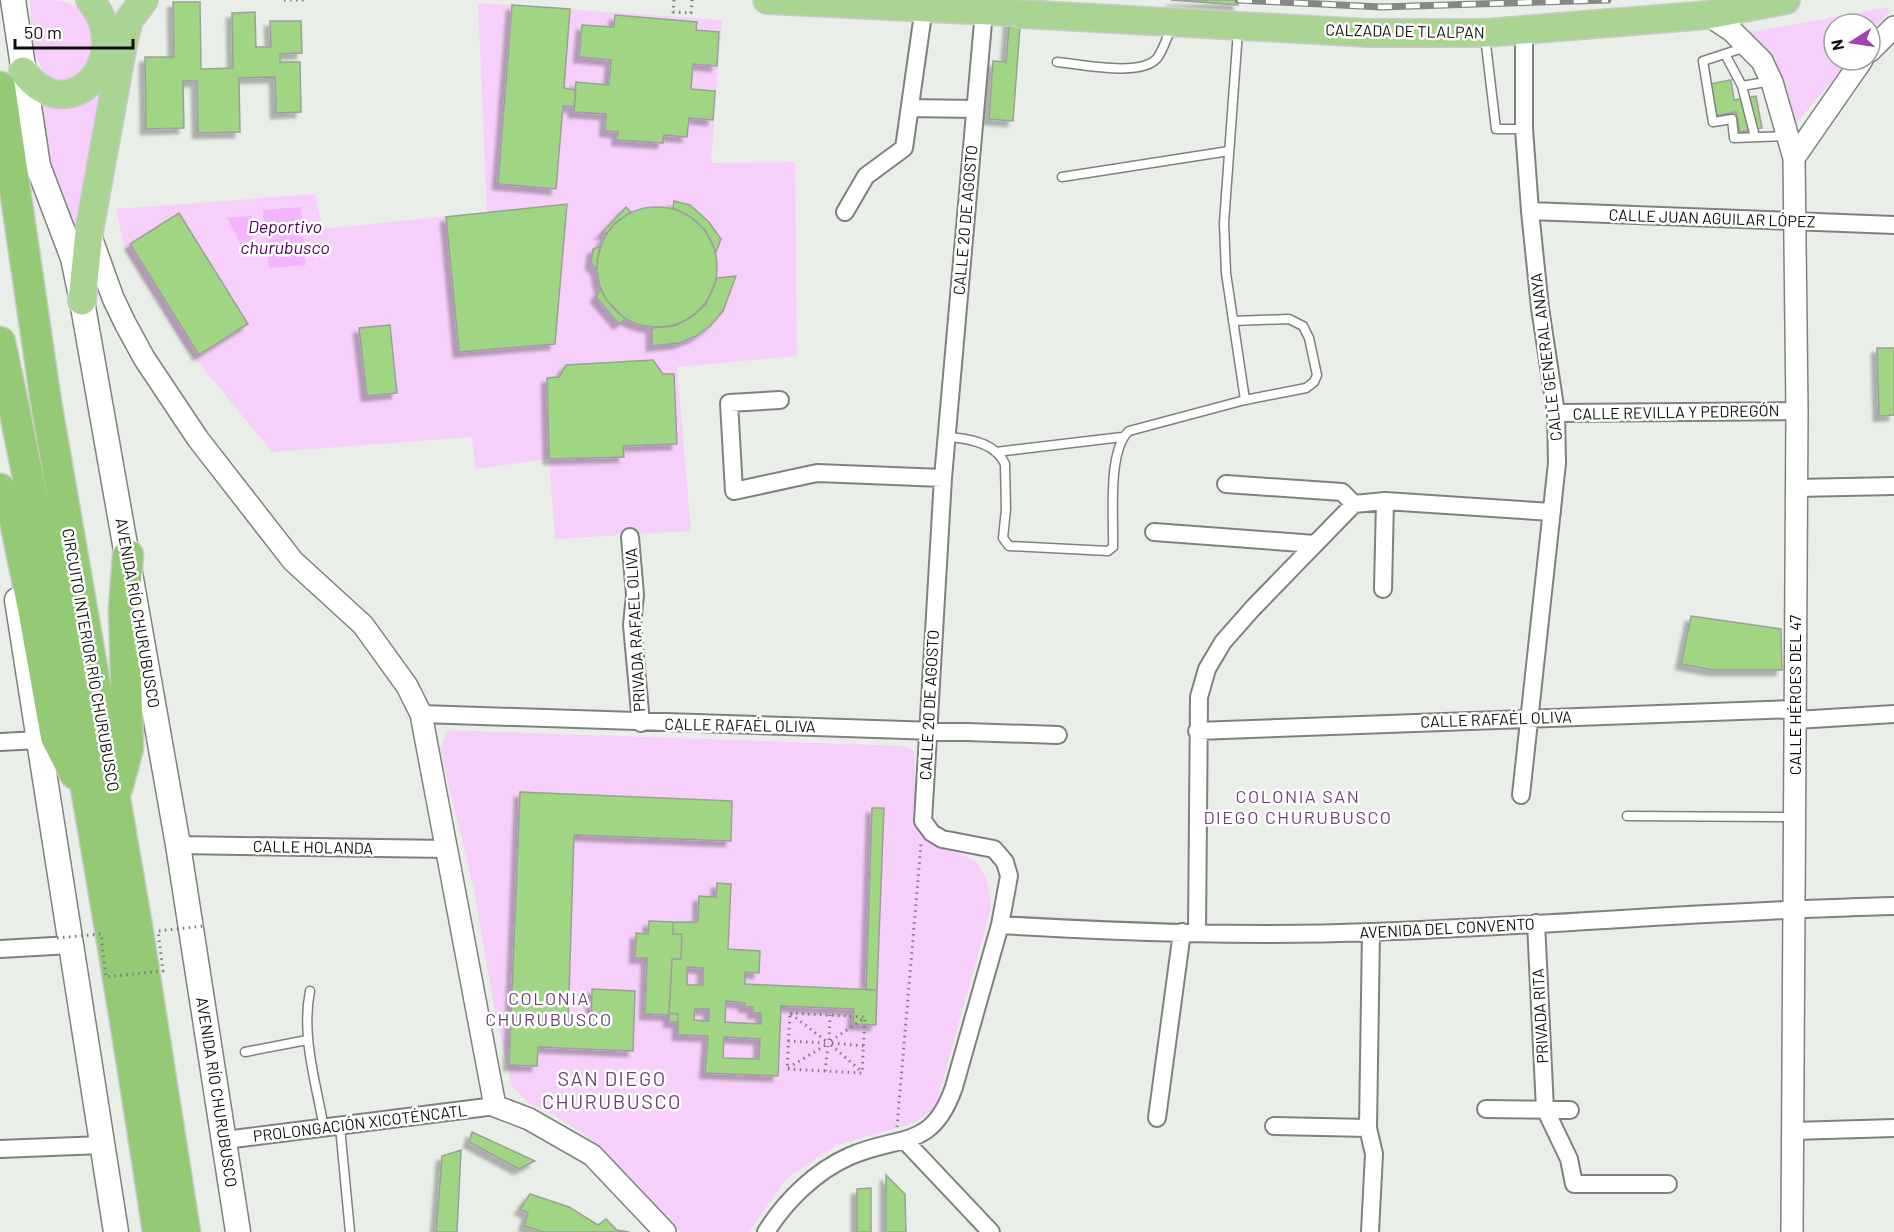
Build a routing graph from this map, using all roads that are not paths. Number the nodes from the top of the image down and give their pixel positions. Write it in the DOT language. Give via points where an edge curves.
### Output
graph roads {
  1 [pos="13,0"];
  2 [pos="90,0"];
  3 [pos="144,0"];
  4 [pos="767,0"];
  5 [pos="1786,0"];
  6 [pos="924,7"];
  7 [pos="1005,12"];
  8 [pos="1708,15"];
  9 [pos="1175,21"];
  10 [pos="1238,24"];
  11 [pos="1894,27"];
  12 [pos="1524,31"];
  13 [pos="1485,33"];
  14 [pos="1882,39"];
  15 [pos="1747,46"];
  16 [pos="1725,54"];
  17 [pos="1057,62"];
  18 [pos="1854,72"];
  19 [pos="11,79"];
  20 [pos="1771,81"];
  21 [pos="1742,86"];
  22 [pos="911,108"];
  23 [pos="974,109"];
  24 [pos="1524,129"];
  25 [pos="1788,136"];
  26 [pos="1755,137"];
  27 [pos="1229,151"];
  28 [pos="1794,158"];
  29 [pos="1062,177"];
  30 [pos="1530,211"];
  31 [pos="845,212"];
  32 [pos="1794,221"];
  33 [pos="1894,225"];
  34 [pos="90,232"];
  35 [pos="82,301"];
  36 [pos="1233,321"];
  37 [pos="0,342"];
  38 [pos="780,400"];
  39 [pos="1245,400"];
  40 [pos="1797,411"];
  41 [pos="1556,413"];
  42 [pos="946,436"];
  43 [pos="1122,437"];
  44 [pos="996,452"];
  45 [pos="943,478"];
  46 [pos="1226,484"];
  47 [pos="1894,486"];
  48 [pos="1796,488"];
  49 [pos="0,490"];
  50 [pos="1385,501"];
  51 [pos="1354,504"];
  52 [pos="1552,512"];
  53 [pos="1154,532"];
  54 [pos="630,537"];
  55 [pos="4,541"];
  56 [pos="1315,544"];
  57 [pos="128,555"];
  58 [pos="1383,589"];
  59 [pos="421,714"];
  60 [pos="1894,714"];
  61 [pos="1796,715"];
  62 [pos="1530,717"];
  63 [pos="641,723"];
  64 [pos="927,730"];
  65 [pos="1197,731"];
  66 [pos="1058,735"];
  67 [pos="39,740"];
  68 [pos="0,742"];
  69 [pos="1521,795"];
  70 [pos="101,796"];
  71 [pos="1627,816"];
  72 [pos="1795,817"];
  73 [pos="178,845"];
  74 [pos="448,849"];
  75 [pos="1894,906"];
  76 [pos="1794,908"];
  77 [pos="1536,923"];
  78 [pos="1000,925"];
  79 [pos="1371,932"];
  80 [pos="1190,933"];
  81 [pos="64,942"];
  82 [pos="0,949"];
  83 [pos="310,991"];
  84 [pos="307,1040"];
  85 [pos="245,1052"];
  86 [pos="495,1106"];
  87 [pos="1486,1109"];
  88 [pos="1545,1109"];
  89 [pos="1570,1110"];
  90 [pos="1157,1118"];
  91 [pos="1274,1126"];
  92 [pos="332,1128"];
  93 [pos="1368,1128"];
  94 [pos="1894,1128"];
  95 [pos="1793,1131"];
  96 [pos="225,1140"];
  97 [pos="901,1142"];
  98 [pos="102,1145"];
  99 [pos="0,1149"];
  100 [pos="1668,1184"];
  101 [pos="116,1232"];
  102 [pos="158,1232"];
  103 [pos="185,1232"];
  104 [pos="238,1232"];
  105 [pos="350,1232"];
  106 [pos="665,1232"];
  107 [pos="766,1232"];
  108 [pos="991,1232"];
  109 [pos="1370,1232"];
  110 [pos="1792,1232"];
  1 -- 19 [label="main road, AVENIDA RÍO CHURUBUSCO"];
  2 -- 19 [label="highway" via="104,26 107,42 104,62 93,81 79,90 53,93"];
  3 -- 34 [label="highway" via="129,20 126,32"];
  4 -- 6 [label="highway, CALZADA DE TLALPAN"];
  5 -- 8 [label="highway, CALZADA DE TLALPAN"];
  6 -- 7 [label="highway, CALZADA DE TLALPAN"];
  6 -- 22 [label="street"];
  7 -- 9 [label="highway, CALZADA DE TLALPAN"];
  7 -- 23 [label="street, CALLE 20 DE AGOSTO"];
  8 -- 12 [label="highway, CALZADA DE TLALPAN"];
  8 -- 15 [label="street, CALLE HÉROES DEL 47"];
  9 -- 10 [label="highway, CALZADA DE TLALPAN"];
  9 -- 17 [label="lane" via="1157,58 1145,66 1132,69"];
  10 -- 13 [label="highway, CALZADA DE TLALPAN" via="1369,33"];
  10 -- 27 [label="lane"];
  11 -- 14 [label="street"];
  12 -- 13 [label="highway, CALZADA DE TLALPAN"];
  12 -- 24 [label="street, CALLE GENERAL ANAYA"];
  13 -- 24 [label="lane" via="1496,129"];
  15 -- 16 [label="lane"];
  15 -- 20 [label="street, CALLE HÉROES DEL 47" via="1762,61"];
  16 -- 21 [label="lane"];
  16 -- 26 [label="lane" via="1703,61 1713,122 1732,120 1734,138"];
  18 -- 28 [label="street"];
  19 -- 35 [label="main road, AVENIDA RÍO CHURUBUSCO" via="73,258"];
  19 -- 70 [label="highway, CIRCUITO INTERIOR RÍO CHURUBUSCO" via="46,402"];
  20 -- 21 [label="lane"];
  20 -- 25 [label="street, CALLE HÉROES DEL 47"];
  21 -- 26 [label="lane"];
  22 -- 23 [label="street"];
  22 -- 31 [label="street" via="904,148 866,176"];
  23 -- 42 [label="street, CALLE 20 DE AGOSTO"];
  24 -- 30 [label="street, CALLE GENERAL ANAYA"];
  25 -- 26 [label="lane"];
  25 -- 28 [label="street, CALLE HÉROES DEL 47"];
  27 -- 29 [label="lane"];
  27 -- 36 [label="lane" via="1224,223"];
  28 -- 32 [label="street, CALLE HÉROES DEL 47"];
  30 -- 32 [label="street, CALLE JUAN AGUILAR LÓPEZ"];
  30 -- 41 [label="street, CALLE GENERAL ANAYA" via="1539,308"];
  32 -- 33 [label="street, CALLE JUAN AGUILAR LÓPEZ"];
  32 -- 40 [label="street, CALLE HÉROES DEL 47"];
  34 -- 35 [label="highway"];
  34 -- 59 [label="street" via="112,298 125,323 198,439 293,561 363,625 407,686"];
  35 -- 57 [label="main road, AVENIDA RÍO CHURUBUSCO"];
  36 -- 39 [label="lane"];
  36 -- 39 [label="lane" via="1288,319 1303,326 1317,375 1306,388"];
  37 -- 70 [label="highway, CIRCUITO INTERIOR RÍO CHURUBUSCO"];
  38 -- 45 [label="street" via="729,403 734,491 817,473"];
  39 -- 43 [label="lane" via="1129,431"];
  40 -- 41 [label="street, CALLE REVILLA Y PEDREGÓN"];
  40 -- 48 [label="street, CALLE HÉROES DEL 47"];
  41 -- 52 [label="street, CALLE GENERAL ANAYA" via="1557,463"];
  42 -- 44 [label="lane" via="971,438"];
  42 -- 45 [label="street, CALLE 20 DE AGOSTO"];
  43 -- 44 [label="lane"];
  43 -- 44 [label="lane" via="1117,453 1113,547 1102,552 1005,543 1005,464"];
  45 -- 64 [label="street, CALLE 20 DE AGOSTO"];
  46 -- 51 [label="street" via="1342,492"];
  47 -- 48 [label="street"];
  48 -- 61 [label="street, CALLE HÉROES DEL 47"];
  49 -- 55 [label="main road"];
  49 -- 70 [label="highway" via="12,507 56,737"];
  50 -- 51 [label="street"];
  50 -- 52 [label="street"];
  50 -- 58 [label="street"];
  51 -- 56 [label="street"];
  52 -- 62 [label="street, CALLE GENERAL ANAYA"];
  53 -- 56 [label="street"];
  54 -- 63 [label="street, PRIVADA RAFAEL OLIVA"];
  55 -- 67 [label="main road"];
  56 -- 65 [label="street" via="1223,642 1207,669 1199,697"];
  57 -- 70 [label="highway" via="124,609 128,748"];
  57 -- 73 [label="main road, AVENIDA RÍO CHURUBUSCO"];
  59 -- 63 [label="street, CALLE RAFAÉL OLIVA"];
  59 -- 74 [label="street"];
  60 -- 61 [label="street, CALLE RAFAÉL OLIVA"];
  61 -- 62 [label="street, CALLE RAFAÉL OLIVA"];
  61 -- 72 [label="street, CALLE HÉROES DEL 47"];
  62 -- 65 [label="street, CALLE RAFAÉL OLIVA"];
  62 -- 69 [label="street, CALLE GENERAL ANAYA"];
  63 -- 64 [label="street, CALLE RAFAÉL OLIVA"];
  64 -- 66 [label="street, CALLE RAFAÉL OLIVA"];
  64 -- 78 [label="street, CALLE 20 DE AGOSTO" via="923,821 942,839 988,847 1001,855 1009,876"];
  65 -- 80 [label="street"];
  67 -- 68 [label="street"];
  67 -- 81 [label="main road"];
  70 -- 102 [label="highway, CIRCUITO INTERIOR RÍO CHURUBUSCO" via="124,1009"];
  70 -- 103 [label="highway, CIRCUITO INTERIOR RÍO CHURUBUSCO"];
  71 -- 72 [label="lane"];
  72 -- 76 [label="street, CALLE HÉROES DEL 47"];
  73 -- 74 [label="street, CALLE HOLANDA"];
  73 -- 96 [label="main road, AVENIDA RÍO CHURUBUSCO"];
  74 -- 86 [label="street"];
  75 -- 76 [label="street, AVENIDA DEL CONVENTO"];
  76 -- 77 [label="street, AVENIDA DEL CONVENTO"];
  76 -- 95 [label="street, CALLE HÉROES DEL 47"];
  77 -- 79 [label="street, AVENIDA DEL CONVENTO"];
  77 -- 88 [label="street, PRIVADA RITA"];
  78 -- 80 [label="street, AVENIDA DEL CONVENTO"];
  78 -- 97 [label="street" via="949,1101 937,1120"];
  79 -- 80 [label="street, AVENIDA DEL CONVENTO"];
  79 -- 93 [label="street"];
  80 -- 90 [label="street"];
  81 -- 82 [label="street"];
  81 -- 98 [label="main road"];
  83 -- 84 [label="lane"];
  84 -- 85 [label="lane"];
  84 -- 92 [label="lane"];
  86 -- 92 [label="street, PROLONGACIÓN XICOTÉNCATL"];
  86 -- 106 [label="street" via="529,1119 592,1155"];
  87 -- 88 [label="street"];
  88 -- 89 [label="street"];
  88 -- 100 [label="street" via="1569,1159 1574,1184"];
  91 -- 93 [label="street"];
  92 -- 96 [label="street, PROLONGACIÓN XICOTÉNCATL"];
  92 -- 105 [label="lane"];
  93 -- 109 [label="street" via="1374,1154"];
  94 -- 95 [label="street"];
  95 -- 110 [label="street, CALLE HÉROES DEL 47"];
  96 -- 104 [label="main road, AVENIDA RÍO CHURUBUSCO"];
  97 -- 107 [label="street" via="864,1150 833,1164 792,1198"];
  97 -- 108 [label="street"];
  98 -- 99 [label="street"];
  98 -- 101 [label="main road"];
}
